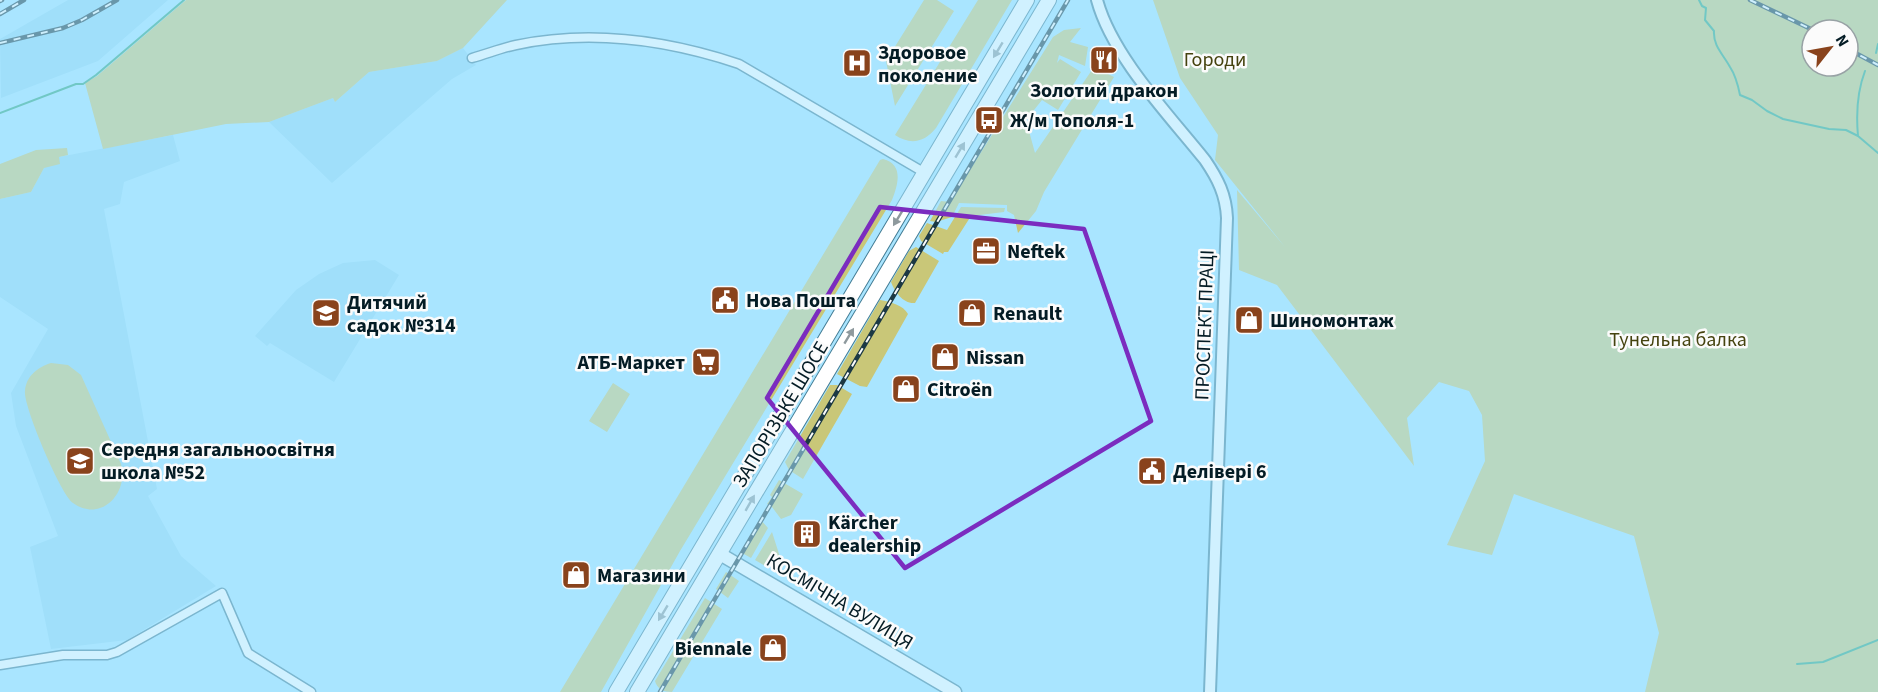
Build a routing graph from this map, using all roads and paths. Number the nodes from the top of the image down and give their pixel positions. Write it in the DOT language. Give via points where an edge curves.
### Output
graph roads {
  1 [pos="1028,0"];
  2 [pos="1049,0"];
  3 [pos="1097,0"];
  4 [pos="472,58"];
  5 [pos="925,173"];
  6 [pos="940,183"];
  7 [pos="704,545"];
  8 [pos="720,554"];
  9 [pos="0,665"];
  10 [pos="311,692"];
  11 [pos="616,692"];
  12 [pos="637,692"];
  13 [pos="955,692"];
  14 [pos="1210,692"];
  1 -- 5 [label="main road, ЗАПОРІЗЬКЕ ШОСЕ, one-way"];
  6 -- 2 [label="main road, ЗАПОРІЗЬКЕ ШОСЕ, one-way"];
  3 -- 14 [label="street, ПРОСПЕКТ ПРАЦІ" via="1126,61 1205,160 1225,200"];
  4 -- 5 [label="street" via="515,45 588,37 642,40 701,52 739,64"];
  5 -- 6 [label="main road"];
  5 -- 7 [label="main road, ЗАПОРІЗЬКЕ ШОСЕ, one-way"];
  8 -- 6 [label="main road, ЗАПОРІЗЬКЕ ШОСЕ, one-way"];
  7 -- 8 [label="main road, КОСМІЧНА ВУЛИЦЯ"];
  7 -- 11 [label="main road, ЗАПОРІЗЬКЕ ШОСЕ, one-way"];
  8 -- 12 [label="main road, ЗАПОРІЗЬКЕ ШОСЕ"];
  8 -- 13 [label="main road, КОСМІЧНА ВУЛИЦЯ"];
  9 -- 10 [label="street" via="63,655 107,656 222,593 248,653"];
}
